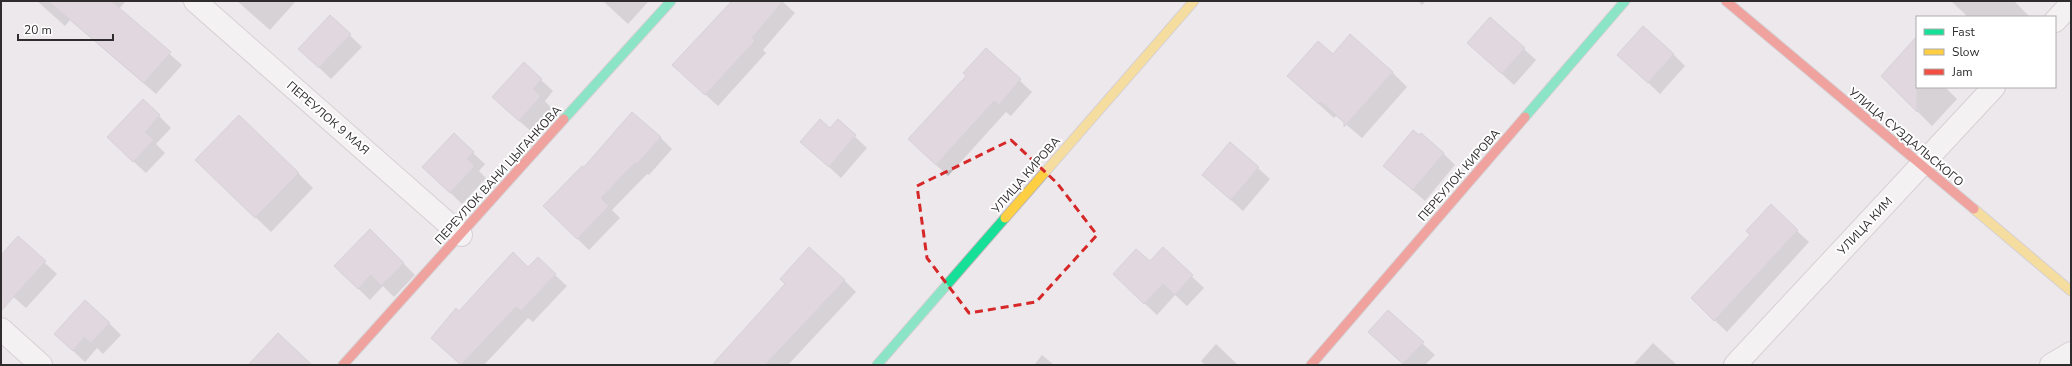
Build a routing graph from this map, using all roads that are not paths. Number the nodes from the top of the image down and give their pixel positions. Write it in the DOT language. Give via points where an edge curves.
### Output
graph roads {
  1 [pos="195,1"];
  2 [pos="671,1"];
  3 [pos="1194,1"];
  4 [pos="1625,1"];
  5 [pos="1726,1"];
  6 [pos="2071,4"];
  7 [pos="2056,20"];
  8 [pos="1993,88"];
  9 [pos="1921,165"];
  10 [pos="460,235"];
  11 [pos="2071,291"];
  12 [pos="1,329"];
  13 [pos="2071,353"];
  14 [pos="41,365"];
  15 [pos="343,365"];
  16 [pos="877,365"];
  17 [pos="1312,365"];
  18 [pos="1735,365"];
  19 [pos="2051,365"];
  1 -- 10 [label="street, ПЕРЕУЛОК 9 МАЯ"];
  2 -- 10 [label="street, ПЕРЕУЛОК ВАНИ ЦЫГАНКОВА"];
  3 -- 16 [label="street, УЛИЦА КИРОВА"];
  4 -- 17 [label="street, ПЕРЕУЛОК КИРОВА"];
  5 -- 9 [label="street, УЛИЦА СУЗДАЛЬСКОГО"];
  6 -- 7 [label="street"];
  8 -- 9 [label="street, УЛИЦА КИМ"];
  9 -- 11 [label="street, УЛИЦА СУЗДАЛЬСКОГО"];
  9 -- 18 [label="street, УЛИЦА КИМ"];
  10 -- 15 [label="street, ПЕРЕУЛОК ВАНИ ЦЫГАНКОВА"];
  12 -- 14 [label="street"];
  13 -- 19 [label="street"];
}
